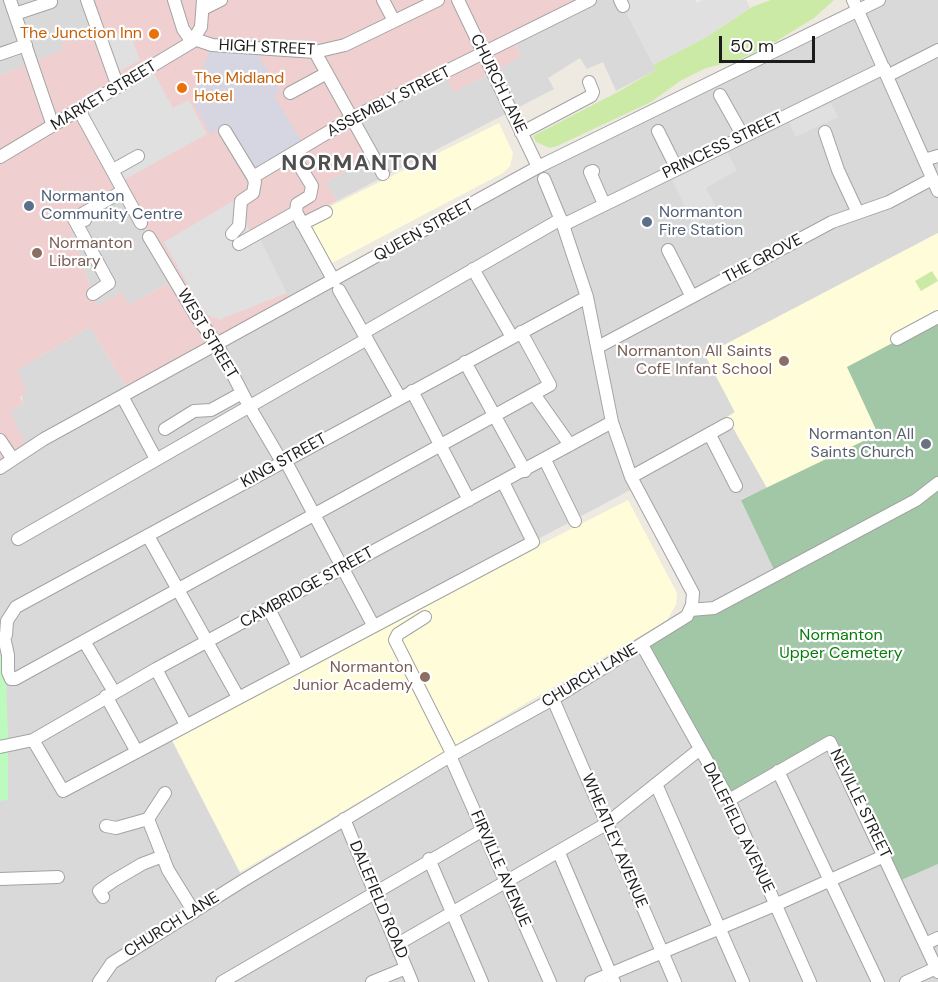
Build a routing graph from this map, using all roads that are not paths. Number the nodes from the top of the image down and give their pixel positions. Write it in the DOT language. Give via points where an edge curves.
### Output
graph roads {
  1 [pos="10,0"];
  2 [pos="87,0"];
  3 [pos="174,0"];
  4 [pos="221,0"];
  5 [pos="383,0"];
  6 [pos="438,0"];
  7 [pos="458,0"];
  8 [pos="590,0"];
  9 [pos="853,0"];
  10 [pos="879,0"];
  11 [pos="51,2"];
  12 [pos="203,5"];
  13 [pos="858,13"];
  14 [pos="15,14"];
  15 [pos="394,21"];
  16 [pos="193,41"];
  17 [pos="26,45"];
  18 [pos="938,50"];
  19 [pos="315,52"];
  20 [pos="0,54"];
  21 [pos="483,54"];
  22 [pos="325,70"];
  23 [pos="885,72"];
  24 [pos="589,82"];
  25 [pos="118,87"];
  26 [pos="290,93"];
  27 [pos="720,95"];
  28 [pos="79,110"];
  29 [pos="352,118"];
  30 [pos="53,126"];
  31 [pos="225,131"];
  32 [pos="658,131"];
  33 [pos="521,132"];
  34 [pos="825,132"];
  35 [pos="743,136"];
  36 [pos="293,155"];
  37 [pos="138,156"];
  38 [pos="938,156"];
  39 [pos="0,158"];
  40 [pos="924,160"];
  41 [pos="538,168"];
  42 [pos="676,169"];
  43 [pos="113,170"];
  44 [pos="593,171"];
  45 [pos="383,174"];
  46 [pos="253,177"];
  47 [pos="932,179"];
  48 [pos="543,180"];
  49 [pos="123,191"];
  50 [pos="938,191"];
  51 [pos="604,204"];
  52 [pos="326,212"];
  53 [pos="858,213"];
  54 [pos="299,219"];
  55 [pos="562,222"];
  56 [pos="141,223"];
  57 [pos="149,237"];
  58 [pos="668,250"];
  59 [pos="473,269"];
  60 [pos="337,285"];
  61 [pos="93,294"];
  62 [pos="587,297"];
  63 [pos="692,297"];
  64 [pos="938,317"];
  65 [pos="517,334"];
  66 [pos="365,336"];
  67 [pos="897,339"];
  68 [pos="217,344"];
  69 [pos="598,347"];
  70 [pos="465,362"];
  71 [pos="412,391"];
  72 [pos="242,393"];
  73 [pos="534,394"];
  74 [pos="122,396"];
  75 [pos="400,398"];
  76 [pos="249,406"];
  77 [pos="493,416"];
  78 [pos="612,422"];
  79 [pos="728,424"];
  80 [pos="165,429"];
  81 [pos="707,436"];
  82 [pos="0,440"];
  83 [pos="439,445"];
  84 [pos="570,445"];
  85 [pos="12,458"];
  86 [pos="156,459"];
  87 [pos="545,460"];
  88 [pos="284,461"];
  89 [pos="0,468"];
  90 [pos="525,471"];
  91 [pos="631,477"];
  92 [pos="503,482"];
  93 [pos="938,483"];
  94 [pos="736,486"];
  95 [pos="469,500"];
  96 [pos="315,516"];
  97 [pos="575,520"];
  98 [pos="148,536"];
  99 [pos="18,539"];
  100 [pos="343,567"];
  101 [pos="178,589"];
  102 [pos="268,609"];
  103 [pos="690,610"];
  104 [pos="425,617"];
  105 [pos="374,625"];
  106 [pos="3,637"];
  107 [pos="84,641"];
  108 [pos="207,642"];
  109 [pos="642,645"];
  110 [pos="298,666"];
  111 [pos="156,669"];
  112 [pos="110,694"];
  113 [pos="238,697"];
  114 [pos="553,699"];
  115 [pos="186,725"];
  116 [pos="33,740"];
  117 [pos="0,747"];
  118 [pos="700,749"];
  119 [pos="136,752"];
  120 [pos="452,755"];
  121 [pos="778,771"];
  122 [pos="656,784"];
  123 [pos="165,792"];
  124 [pos="729,800"];
  125 [pos="148,819"];
  126 [pos="344,819"];
  127 [pos="606,824"];
  128 [pos="106,826"];
  129 [pos="483,830"];
  130 [pos="559,853"];
  131 [pos="163,856"];
  132 [pos="884,856"];
  133 [pos="429,860"];
  134 [pos="58,877"];
  135 [pos="0,879"];
  136 [pos="830,881"];
  137 [pos="507,883"];
  138 [pos="374,891"];
  139 [pos="103,897"];
  140 [pos="775,905"];
  141 [pos="194,912"];
  142 [pos="452,914"];
  143 [pos="719,929"];
  144 [pos="938,938"];
  145 [pos="925,944"];
  146 [pos="396,945"];
  147 [pos="663,952"];
  148 [pos="406,968"];
  149 [pos="937,970"];
  150 [pos="612,978"];
  151 [pos="99,982"];
  152 [pos="222,982"];
  153 [pos="372,982"];
  154 [pos="412,982"];
  155 [pos="482,982"];
  156 [pos="550,982"];
  157 [pos="591,982"];
  158 [pos="675,982"];
  159 [pos="743,982"];
  160 [pos="810,982"];
  161 [pos="878,982"];
  162 [pos="906,982"];
  1 -- 14 [label="street"];
  2 -- 25 [label="street"];
  3 -- 16 [label="street" via="183,29"];
  4 -- 12 [label="street"];
  5 -- 15 [label="street"];
  6 -- 15 [label="street, HIGH STREET"];
  7 -- 21 [label="street, CHURCH LANE"];
  8 -- 21 [label="street, ASSEMBLY STREET"];
  9 -- 13 [label="street"];
  10 -- 13 [label="street, QUEEN STREET"];
  11 -- 14 [label="street"];
  12 -- 16 [label="street, MARKET STREET" via="201,27"];
  13 -- 23 [label="street"];
  13 -- 41 [label="street, QUEEN STREET"];
  14 -- 17 [label="street"];
  15 -- 19 [label="street, HIGH STREET" via="345,45"];
  16 -- 19 [label="street, HIGH STREET"];
  16 -- 25 [label="street, MARKET STREET"];
  17 -- 20 [label="street"];
  17 -- 30 [label="street"];
  18 -- 23 [label="street, PRINCESS STREET"];
  19 -- 22 [label="street"];
  21 -- 29 [label="street, ASSEMBLY STREET"];
  21 -- 33 [label="street, CHURCH LANE"];
  22 -- 26 [label="street"];
  22 -- 29 [label="street"];
  23 -- 35 [label="street, PRINCESS STREET"];
  23 -- 40 [label="street"];
  24 -- 33 [label="street" via="591,96"];
  25 -- 28 [label="street, MARKET STREET"];
  27 -- 35 [label="street"];
  28 -- 30 [label="street, MARKET STREET"];
  28 -- 43 [label="street"];
  29 -- 36 [label="street, ASSEMBLY STREET"];
  29 -- 45 [label="street"];
  30 -- 39 [label="street, MARKET STREET"];
  31 -- 46 [label="street"];
  32 -- 42 [label="street"];
  33 -- 41 [label="street, CHURCH LANE"];
  34 -- 53 [label="street"];
  35 -- 42 [label="street, PRINCESS STREET"];
  36 -- 46 [label="street, ASSEMBLY STREET"];
  36 -- 54 [label="street" via="312,186 310,196 297,204"];
  37 -- 43 [label="street"];
  38 -- 40 [label="street"];
  40 -- 47 [label="street"];
  41 -- 60 [label="street, QUEEN STREET"];
  42 -- 51 [label="street, PRINCESS STREET"];
  43 -- 49 [label="street"];
  44 -- 51 [label="street" via="590,172"];
  46 -- 54 [label="street" via="253,193 241,201 236,239"];
  47 -- 50 [label="street"];
  47 -- 53 [label="street, THE GROVE"];
  48 -- 55 [label="street"];
  49 -- 56 [label="street"];
  49 -- 61 [label="street" via="84,218 74,219 109,283"];
  51 -- 55 [label="street, PRINCESS STREET"];
  52 -- 54 [label="street"];
  53 -- 63 [label="street, THE GROVE" via="832,222"];
  54 -- 60 [label="street"];
  55 -- 59 [label="street, PRINCESS STREET"];
  55 -- 62 [label="street"];
  57 -- 68 [label="street, WEST STREET"];
  58 -- 63 [label="street"];
  59 -- 65 [label="street"];
  59 -- 66 [label="street, PRINCESS STREET"];
  60 -- 66 [label="street"];
  60 -- 68 [label="street, QUEEN STREET"];
  62 -- 65 [label="street, KING STREET"];
  62 -- 69 [label="street"];
  63 -- 69 [label="street, THE GROVE"];
  64 -- 67 [label="street"];
  65 -- 70 [label="street, KING STREET"];
  65 -- 73 [label="street" via="550,385"];
  66 -- 75 [label="street"];
  66 -- 76 [label="street, PRINCESS STREET"];
  68 -- 72 [label="street, WEST STREET"];
  68 -- 74 [label="street, QUEEN STREET"];
  69 -- 78 [label="street"];
  70 -- 71 [label="street, KING STREET"];
  70 -- 77 [label="street"];
  71 -- 75 [label="street, KING STREET"];
  71 -- 83 [label="street"];
  72 -- 76 [label="street, WEST STREET"];
  72 -- 80 [label="street" via="211,410 194,411"];
  73 -- 77 [label="street"];
  73 -- 84 [label="street"];
  74 -- 85 [label="street, QUEEN STREET"];
  74 -- 86 [label="street"];
  75 -- 88 [label="street, KING STREET"];
  76 -- 86 [label="street, PRINCESS STREET"];
  76 -- 88 [label="street, WEST STREET"];
  77 -- 83 [label="street"];
  77 -- 90 [label="street"];
  78 -- 84 [label="street, CAMBRIDGE STREET"];
  78 -- 91 [label="street"];
  79 -- 81 [label="street"];
  81 -- 91 [label="street"];
  81 -- 94 [label="street"];
  82 -- 85 [label="street"];
  83 -- 95 [label="street"];
  83 -- 96 [label="street"];
  84 -- 87 [label="street, CAMBRIDGE STREET"];
  85 -- 89 [label="street, QUEEN STREET"];
  86 -- 99 [label="street, PRINCESS STREET"];
  87 -- 90 [label="street, CAMBRIDGE STREET"];
  87 -- 97 [label="street"];
  88 -- 96 [label="street, WEST STREET"];
  88 -- 98 [label="street, KING STREET"];
  90 -- 92 [label="street, CAMBRIDGE STREET"];
  91 -- 103 [label="street" via="693,593"];
  92 -- 95 [label="street, CAMBRIDGE STREET"];
  92 -- 105 [label="street" via="533,542"];
  93 -- 103 [label="street" via="916,500 714,608"];
  95 -- 100 [label="street, CAMBRIDGE STREET"];
  96 -- 100 [label="street, WEST STREET"];
  96 -- 101 [label="street"];
  98 -- 101 [label="street"];
  98 -- 106 [label="street, KING STREET" via="16,607"];
  100 -- 102 [label="street, CAMBRIDGE STREET"];
  100 -- 105 [label="street, WEST STREET"];
  101 -- 107 [label="street"];
  101 -- 108 [label="street"];
  102 -- 108 [label="street, CAMBRIDGE STREET"];
  102 -- 110 [label="street"];
  103 -- 109 [label="street, CHURCH LANE" via="683,620"];
  104 -- 120 [label="street, FIRVILLE AVENUE" via="394,640"];
  105 -- 110 [label="street"];
  106 -- 107 [label="street" via="11,679"];
  107 -- 112 [label="street"];
  108 -- 111 [label="street, CAMBRIDGE STREET"];
  108 -- 113 [label="street"];
  109 -- 114 [label="street, CHURCH LANE"];
  109 -- 118 [label="street, DALEFIELD AVENUE"];
  110 -- 113 [label="street"];
  111 -- 112 [label="street, CAMBRIDGE STREET"];
  111 -- 115 [label="street"];
  112 -- 116 [label="street, CAMBRIDGE STREET"];
  112 -- 119 [label="street"];
  113 -- 115 [label="street"];
  114 -- 120 [label="street, CHURCH LANE"];
  114 -- 127 [label="street, WHEATLEY AVENUE"];
  115 -- 119 [label="street"];
  116 -- 117 [label="street, CAMBRIDGE STREET"];
  116 -- 119 [label="street" via="63,791"];
  118 -- 122 [label="street"];
  118 -- 124 [label="street, DALEFIELD AVENUE"];
  120 -- 126 [label="street, CHURCH LANE"];
  120 -- 129 [label="street, FIRVILLE AVENUE"];
  121 -- 124 [label="street, NEVILLE STREET"];
  121 -- 132 [label="street, NEVILLE STREET" via="830,742"];
  121 -- 136 [label="street"];
  122 -- 127 [label="street"];
  122 -- 143 [label="street"];
  123 -- 125 [label="street"];
  124 -- 140 [label="street, DALEFIELD AVENUE"];
  125 -- 128 [label="street" via="116,828"];
  125 -- 131 [label="street"];
  126 -- 138 [label="street, DALEFIELD ROAD"];
  126 -- 141 [label="street, CHURCH LANE"];
  127 -- 130 [label="street"];
  127 -- 147 [label="street, WHEATLEY AVENUE"];
  129 -- 133 [label="street"];
  129 -- 137 [label="street, FIRVILLE AVENUE"];
  130 -- 137 [label="street"];
  130 -- 150 [label="street"];
  131 -- 139 [label="street" via="113,881 99,891"];
  131 -- 141 [label="street"];
  132 -- 136 [label="street"];
  132 -- 145 [label="street, NEVILLE STREET"];
  133 -- 138 [label="street"];
  133 -- 142 [label="street"];
  134 -- 135 [label="street"];
  136 -- 140 [label="street"];
  136 -- 161 [label="street"];
  137 -- 142 [label="street"];
  137 -- 156 [label="street, FIRVILLE AVENUE"];
  138 -- 146 [label="street, DALEFIELD ROAD"];
  138 -- 152 [label="street"];
  140 -- 143 [label="street"];
  140 -- 160 [label="street, DALEFIELD AVENUE"];
  141 -- 151 [label="street, CHURCH LANE" via="112,963"];
  142 -- 146 [label="street"];
  142 -- 155 [label="street"];
  143 -- 147 [label="street"];
  143 -- 159 [label="street"];
  144 -- 145 [label="street"];
  145 -- 149 [label="street, NEVILLE STREET"];
  146 -- 148 [label="street, DALEFIELD ROAD"];
  147 -- 150 [label="street"];
  147 -- 158 [label="street, WHEATLEY AVENUE"];
  148 -- 153 [label="street"];
  148 -- 154 [label="street, DALEFIELD ROAD"];
  149 -- 162 [label="street"];
  150 -- 157 [label="street"];
}
